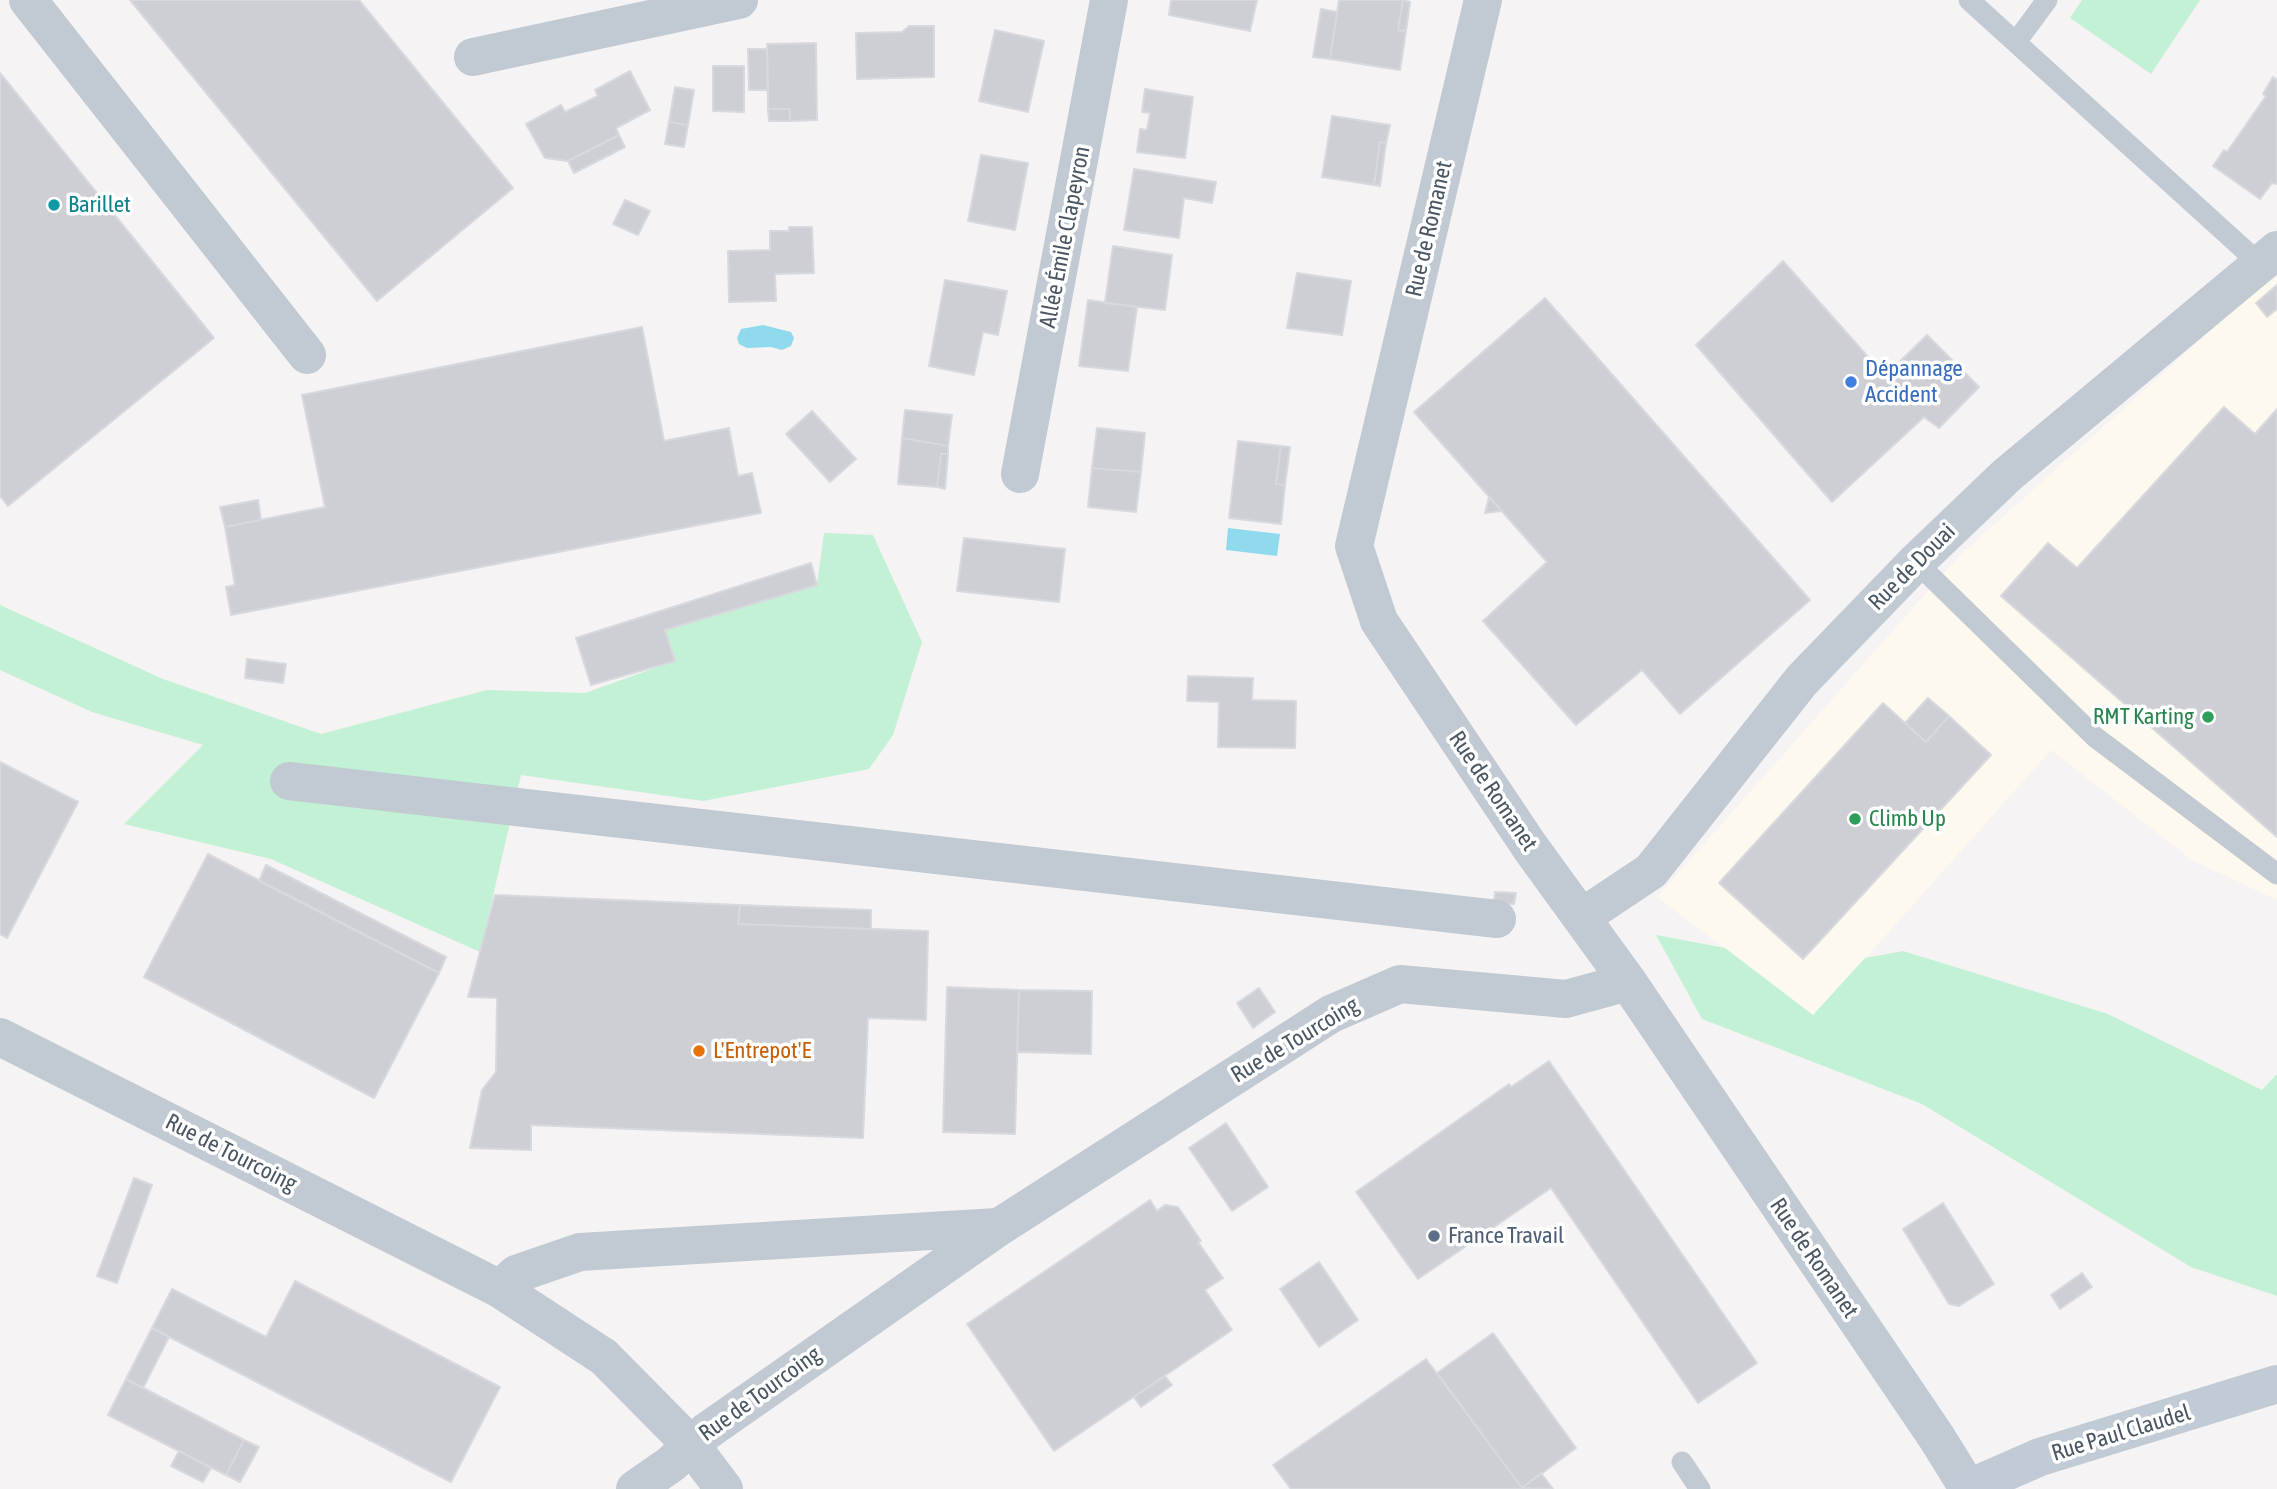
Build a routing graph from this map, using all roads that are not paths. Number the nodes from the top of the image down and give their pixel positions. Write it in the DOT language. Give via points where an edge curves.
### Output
graph roads {
  1 [pos="28,0"];
  2 [pos="739,0"];
  3 [pos="1110,0"];
  4 [pos="1483,0"];
  5 [pos="1969,0"];
  6 [pos="2047,0"];
  7 [pos="2016,42"];
  8 [pos="472,57"];
  9 [pos="2268,257"];
  10 [pos="307,355"];
  11 [pos="1020,474"];
  12 [pos="1916,562"];
  13 [pos="289,781"];
  14 [pos="2277,874"];
  15 [pos="1582,917"];
  16 [pos="1497,919"];
  17 [pos="1628,982"];
  18 [pos="0,1037"];
  19 [pos="999,1227"];
  20 [pos="500,1289"];
  21 [pos="2277,1384"];
  22 [pos="690,1444"];
  23 [pos="1682,1462"];
  24 [pos="635,1489"];
  25 [pos="724,1489"];
  26 [pos="1700,1489"];
  27 [pos="1968,1489"];
  1 -- 10 [label="street"];
  2 -- 8 [label="street"];
  3 -- 11 [label="street, Allée Émile Clapeyron"];
  4 -- 15 [label="street, Rue de Romanet" via="1354,546 1380,621"];
  5 -- 7 [label="lane"];
  6 -- 7 [label="lane"];
  7 -- 9 [label="lane"];
  9 -- 12 [label="street, Rue de Douai" via="2007,475"];
  12 -- 14 [label="lane" via="2095,737"];
  12 -- 15 [label="street, Rue de Douai" via="1802,680 1651,871"];
  13 -- 16 [label="street"];
  15 -- 17 [label="street, Rue de Romanet"];
  17 -- 19 [label="street, Rue de Tourcoing" via="1566,999 1400,984 1331,1014"];
  17 -- 27 [label="street, Rue de Romanet"];
  18 -- 20 [label="street, Rue de Tourcoing"];
  19 -- 20 [label="street, Rue de Tourcoing" via="580,1252 516,1274"];
  19 -- 22 [label="street, Rue de Tourcoing"];
  20 -- 22 [label="street, Rue de Tourcoing" via="604,1357"];
  21 -- 27 [label="street, Rue Paul Claudel" via="2040,1457"];
  22 -- 24 [label="street"];
  22 -- 25 [label="street"];
  23 -- 26 [label="lane"];
}
